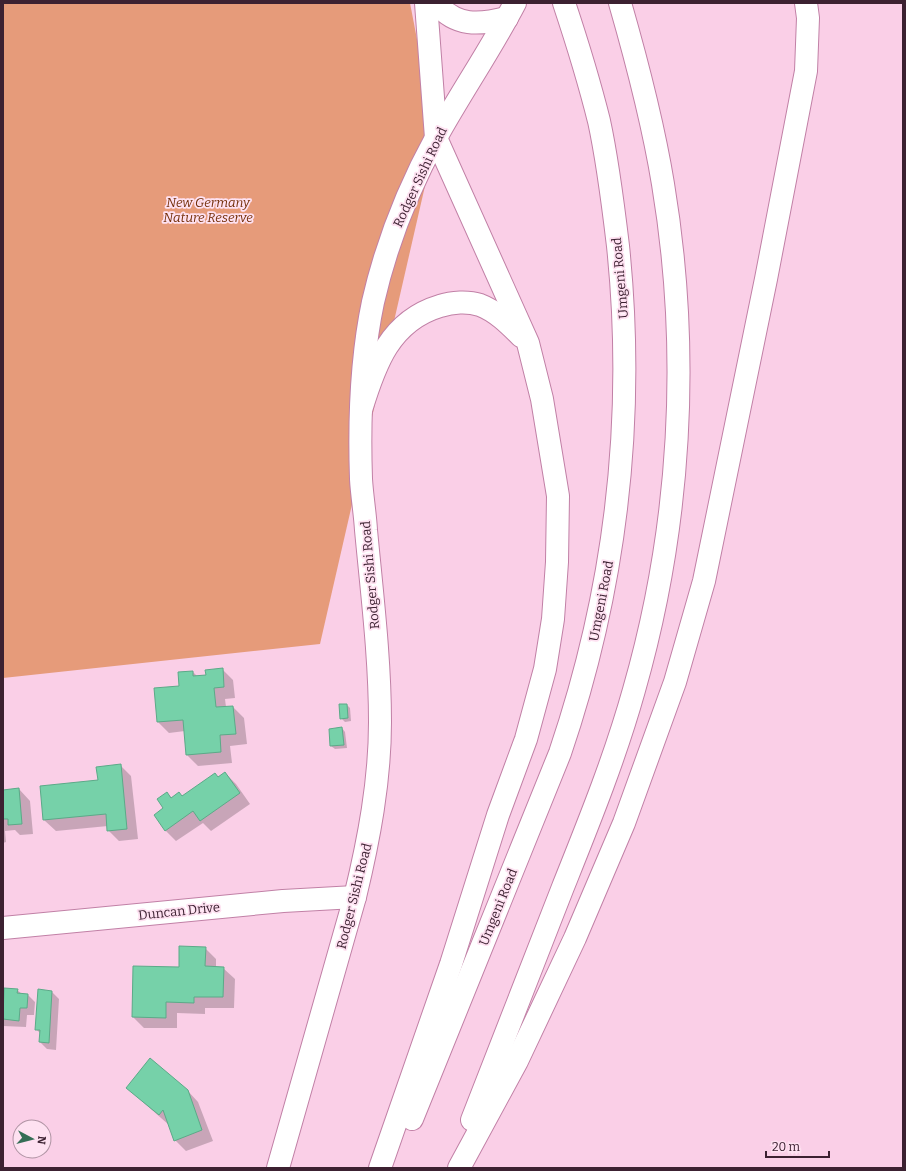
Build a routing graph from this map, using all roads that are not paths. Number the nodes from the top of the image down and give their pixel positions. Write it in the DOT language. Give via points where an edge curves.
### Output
graph roads {
  1 [pos="426,3"];
  2 [pos="436,3"];
  3 [pos="564,3"];
  4 [pos="620,3"];
  5 [pos="806,3"];
  6 [pos="511,11"];
  7 [pos="436,138"];
  8 [pos="528,342"];
  9 [pos="361,410"];
  10 [pos="355,897"];
  11 [pos="3,928"];
  12 [pos="278,1168"];
  13 [pos="380,1168"];
  14 [pos="392,1168"];
  15 [pos="452,1168"];
  16 [pos="459,1168"];
  1 -- 7 [label="main road"];
  2 -- 6 [label="main road" via="443,11 469,23 486,23"];
  3 -- 14 [label="main road, Umgeni Road" via="599,122 613,203 622,287 624,413 619,489 606,586 579,697 560,753"];
  4 -- 15 [label="main road" via="653,133 663,184 677,309 680,380 669,526 654,609 635,689 608,773"];
  5 -- 16 [label="main road" via="806,72 766,280 704,581 675,682 624,823 575,938 517,1061"];
  6 -- 7 [label="main road, Rodger Sishi Road"];
  7 -- 8 [label="main road"];
  7 -- 9 [label="main road, Rodger Sishi Road" via="405,202 373,302 365,350"];
  8 -- 9 [label="main road" via="494,313 479,305 454,303 431,308 409,320 396,333 372,375"];
  8 -- 13 [label="main road" via="542,399 558,496 553,619 545,669 526,739 498,815 451,964"];
  9 -- 10 [label="main road, Rodger Sishi Road" via="361,480 376,643 380,722 376,800"];
  10 -- 11 [label="main road, Duncan Drive" via="283,901"];
  10 -- 12 [label="main road, Rodger Sishi Road"];
}
